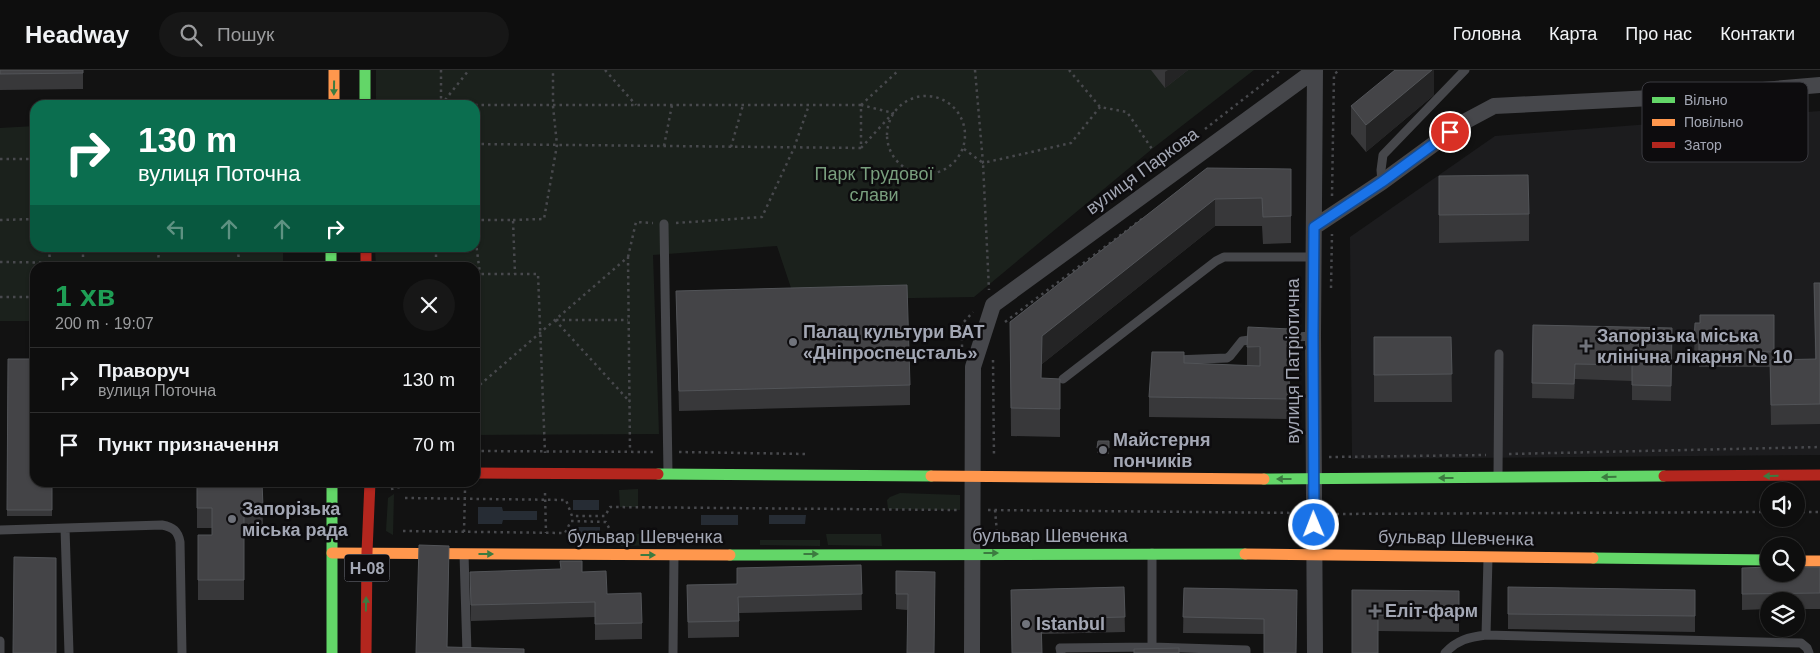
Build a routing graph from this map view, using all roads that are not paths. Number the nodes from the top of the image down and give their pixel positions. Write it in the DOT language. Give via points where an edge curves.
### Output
graph roads {
  1 [pos="334,70"];
  2 [pos="365,70"];
  3 [pos="1315,70"];
  4 [pos="1465,70"];
  5 [pos="1642,98"];
  6 [pos="334,100"];
  7 [pos="365,100"];
  8 [pos="1382,182"];
  9 [pos="664,224"];
  10 [pos="1314,227"];
  11 [pos="1314,257"];
  12 [pos="1313,336"];
  13 [pos="1499,354"];
  14 [pos="1164,361"];
  15 [pos="1063,379"];
  16 [pos="480,473"];
  17 [pos="668,474"];
  18 [pos="1820,475"];
  19 [pos="972,476"];
  20 [pos="1498,478"];
  21 [pos="1313,479"];
  22 [pos="332,487"];
  23 [pos="370,487"];
  24 [pos="65,528"];
  25 [pos="0,530"];
  26 [pos="367,552"];
  27 [pos="332,553"];
  28 [pos="971,553"];
  29 [pos="1152,553"];
  30 [pos="464,554"];
  31 [pos="674,555"];
  32 [pos="1314,555"];
  33 [pos="1488,556"];
  34 [pos="1760,560"];
  35 [pos="1805,561"];
  36 [pos="1820,561"];
  37 [pos="1486,636"];
  38 [pos="0,641"];
  39 [pos="1152,647"];
  40 [pos="0,653"];
  41 [pos="69,653"];
  42 [pos="182,653"];
  43 [pos="332,653"];
  44 [pos="366,653"];
  45 [pos="467,653"];
  46 [pos="673,653"];
  47 [pos="972,653"];
  48 [pos="1061,653"];
  49 [pos="1246,653"];
  50 [pos="1315,653"];
  51 [pos="1445,653"];
  52 [pos="1809,653"];
  1 -- 6 [label="street, one-way"];
  2 -- 7 [label="street"];
  3 -- 10 [label="street, вулиця Патріотична"];
  3 -- 19 [label="street, вулиця Паркова" via="993,305 973,367"];
  4 -- 8 [label="lane" via="1383,155"];
  5 -- 8 [label="street" via="1494,106 1464,122"];
  8 -- 10 [label="street"];
  9 -- 17 [label="lane"];
  10 -- 11 [label="street, вулиця Патріотична"];
  11 -- 12 [label="street, вулиця Патріотична"];
  11 -- 15 [label="lane" via="1224,257"];
  12 -- 14 [label="lane" via="1242,341 1230,356 1223,359"];
  12 -- 21 [label="street, вулиця Патріотична"];
  13 -- 20 [label="lane"];
  16 -- 17 [label="street"];
  17 -- 19 [label="street"];
  18 -- 20 [label="street, one-way"];
  21 -- 19 [label="street, one-way"];
  19 -- 28 [label="street"];
  20 -- 21 [label="street, one-way"];
  21 -- 32 [label="street, вулиця Патріотична"];
  22 -- 27 [label="street, Н-08"];
  23 -- 26 [label="street, Н-08"];
  24 -- 25 [label="lane"];
  24 -- 41 [label="lane"];
  24 -- 42 [label="lane" via="162,526 175,530 180,542"];
  26 -- 27 [label="street, бульвар Шевченка"];
  26 -- 30 [label="street, бульвар Шевченка"];
  44 -- 26 [label="street, Н-08, one-way"];
  27 -- 43 [label="street, Н-08"];
  28 -- 29 [label="street, бульвар Шевченка, one-way"];
  31 -- 28 [label="street, бульвар Шевченка, one-way"];
  28 -- 47 [label="street"];
  29 -- 32 [label="street, бульвар Шевченка"];
  29 -- 39 [label="lane"];
  30 -- 31 [label="street, бульвар Шевченка, one-way"];
  30 -- 45 [label="lane"];
  31 -- 46 [label="lane"];
  32 -- 33 [label="street, бульвар Шевченка"];
  32 -- 50 [label="street, вулиця Патріотична"];
  33 -- 34 [label="street, бульвар Шевченка"];
  33 -- 37 [label="lane"];
  35 -- 36 [label="street"];
  37 -- 51 [label="lane" via="1469,637"];
  37 -- 52 [label="lane" via="1801,643"];
  38 -- 40 [label="lane"];
  39 -- 48 [label="lane" via="1060,648"];
  39 -- 49 [label="lane" via="1246,650"];
}
